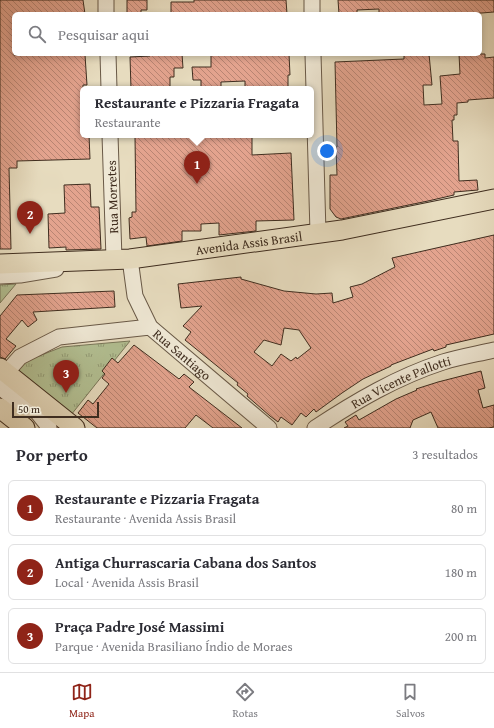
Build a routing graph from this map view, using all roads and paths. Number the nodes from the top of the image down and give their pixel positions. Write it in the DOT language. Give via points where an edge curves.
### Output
graph roads {
  1 [pos="106,0"];
  2 [pos="312,0"];
  3 [pos="106,12"];
  4 [pos="312,12"];
  5 [pos="108,56"];
  6 [pos="313,56"];
  7 [pos="109,86"];
  8 [pos="314,86"];
  9 [pos="314,90"];
  10 [pos="110,138"];
  11 [pos="494,199"];
  12 [pos="318,233"];
  13 [pos="122,259"];
  14 [pos="0,264"];
  15 [pos="0,276"];
  16 [pos="150,327"];
  17 [pos="494,350"];
  18 [pos="2,376"];
  19 [pos="0,404"];
  20 [pos="0,408"];
  21 [pos="260,425"];
  22 [pos="25,428"];
  23 [pos="50,428"];
  24 [pos="75,428"];
  25 [pos="315,428"];
  1 -- 3 [label="street"];
  2 -- 4 [label="street"];
  5 -- 7 [label="street"];
  6 -- 8 [label="street"];
  9 -- 12 [label="street"];
  10 -- 13 [label="street, Rua Morretes"];
  11 -- 12 [label="main road, Avenida Assis Brasil"];
  12 -- 13 [label="main road, Avenida Assis Brasil"];
  13 -- 14 [label="main road, Avenida Assis Brasil"];
  13 -- 15 [label="street"];
  13 -- 16 [label="street, Rua Santiago"];
  16 -- 18 [label="street" via="59,337 20,358"];
  16 -- 21 [label="street, Rua Santiago"];
  17 -- 25 [label="street, Rua Vicente Pallotti" via="444,362 397,380"];
  18 -- 23 [label="street"];
  18 -- 24 [label="main road"];
  19 -- 23 [label="street"];
  20 -- 22 [label="main road"];
}
